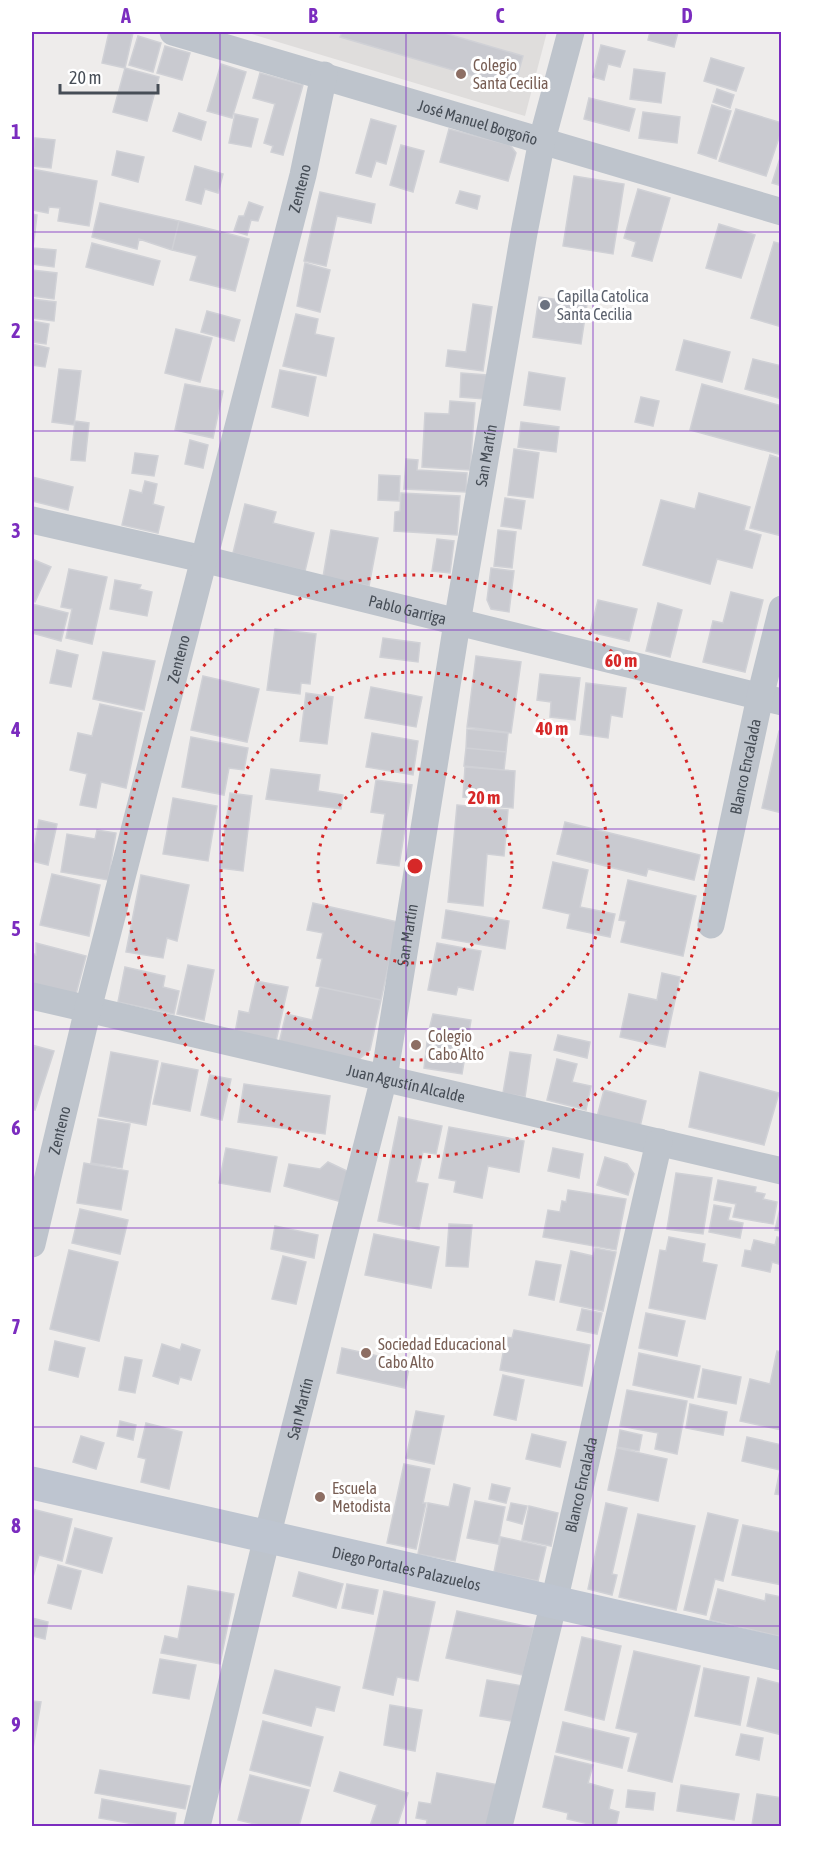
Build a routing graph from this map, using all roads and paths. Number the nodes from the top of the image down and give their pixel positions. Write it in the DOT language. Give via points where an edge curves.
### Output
graph roads {
  1 [pos="173,32"];
  2 [pos="571,32"];
  3 [pos="324,75"];
  4 [pos="542,140"];
  5 [pos="782,212"];
  6 [pos="32,520"];
  7 [pos="203,559"];
  8 [pos="782,609"];
  9 [pos="457,623"];
  10 [pos="771,699"];
  11 [pos="711,925"];
  12 [pos="32,996"];
  13 [pos="88,1010"];
  14 [pos="384,1078"];
  15 [pos="659,1142"];
  16 [pos="782,1171"];
  17 [pos="32,1244"];
  18 [pos="32,1483"];
  19 [pos="267,1537"];
  20 [pos="554,1602"];
  21 [pos="782,1654"];
  22 [pos="197,1827"];
  23 [pos="499,1827"];
  1 -- 3 [label="street, José Manuel Borgoño"];
  2 -- 4 [label="street, San Martín"];
  3 -- 4 [label="street, José Manuel Borgoño"];
  3 -- 7 [label="street, Zenteno" via="303,175"];
  4 -- 5 [label="street, José Manuel Borgoño"];
  4 -- 9 [label="street, San Martín"];
  6 -- 7 [label="street, Pablo Garriga"];
  7 -- 9 [label="street, Pablo Garriga"];
  7 -- 13 [label="street, Zenteno"];
  8 -- 10 [label="street, Blanco Encalada"];
  9 -- 10 [label="street, Pablo Garriga"];
  9 -- 14 [label="street, San Martín"];
  10 -- 11 [label="street, Blanco Encalada"];
  12 -- 13 [label="street, Juan Agustín Alcalde"];
  13 -- 14 [label="street, Juan Agustín Alcalde"];
  13 -- 17 [label="street, Zenteno"];
  14 -- 15 [label="street, Juan Agustín Alcalde"];
  14 -- 19 [label="street, San Martín"];
  15 -- 16 [label="street, Juan Agustín Alcalde"];
  15 -- 20 [label="street, Blanco Encalada"];
  18 -- 19 [label="street, Diego Portales Palazuelos"];
  19 -- 20 [label="street, Diego Portales Palazuelos"];
  19 -- 22 [label="street, San Martín"];
  20 -- 21 [label="street, Diego Portales Palazuelos"];
  20 -- 23 [label="street, Blanco Encalada"];
}
